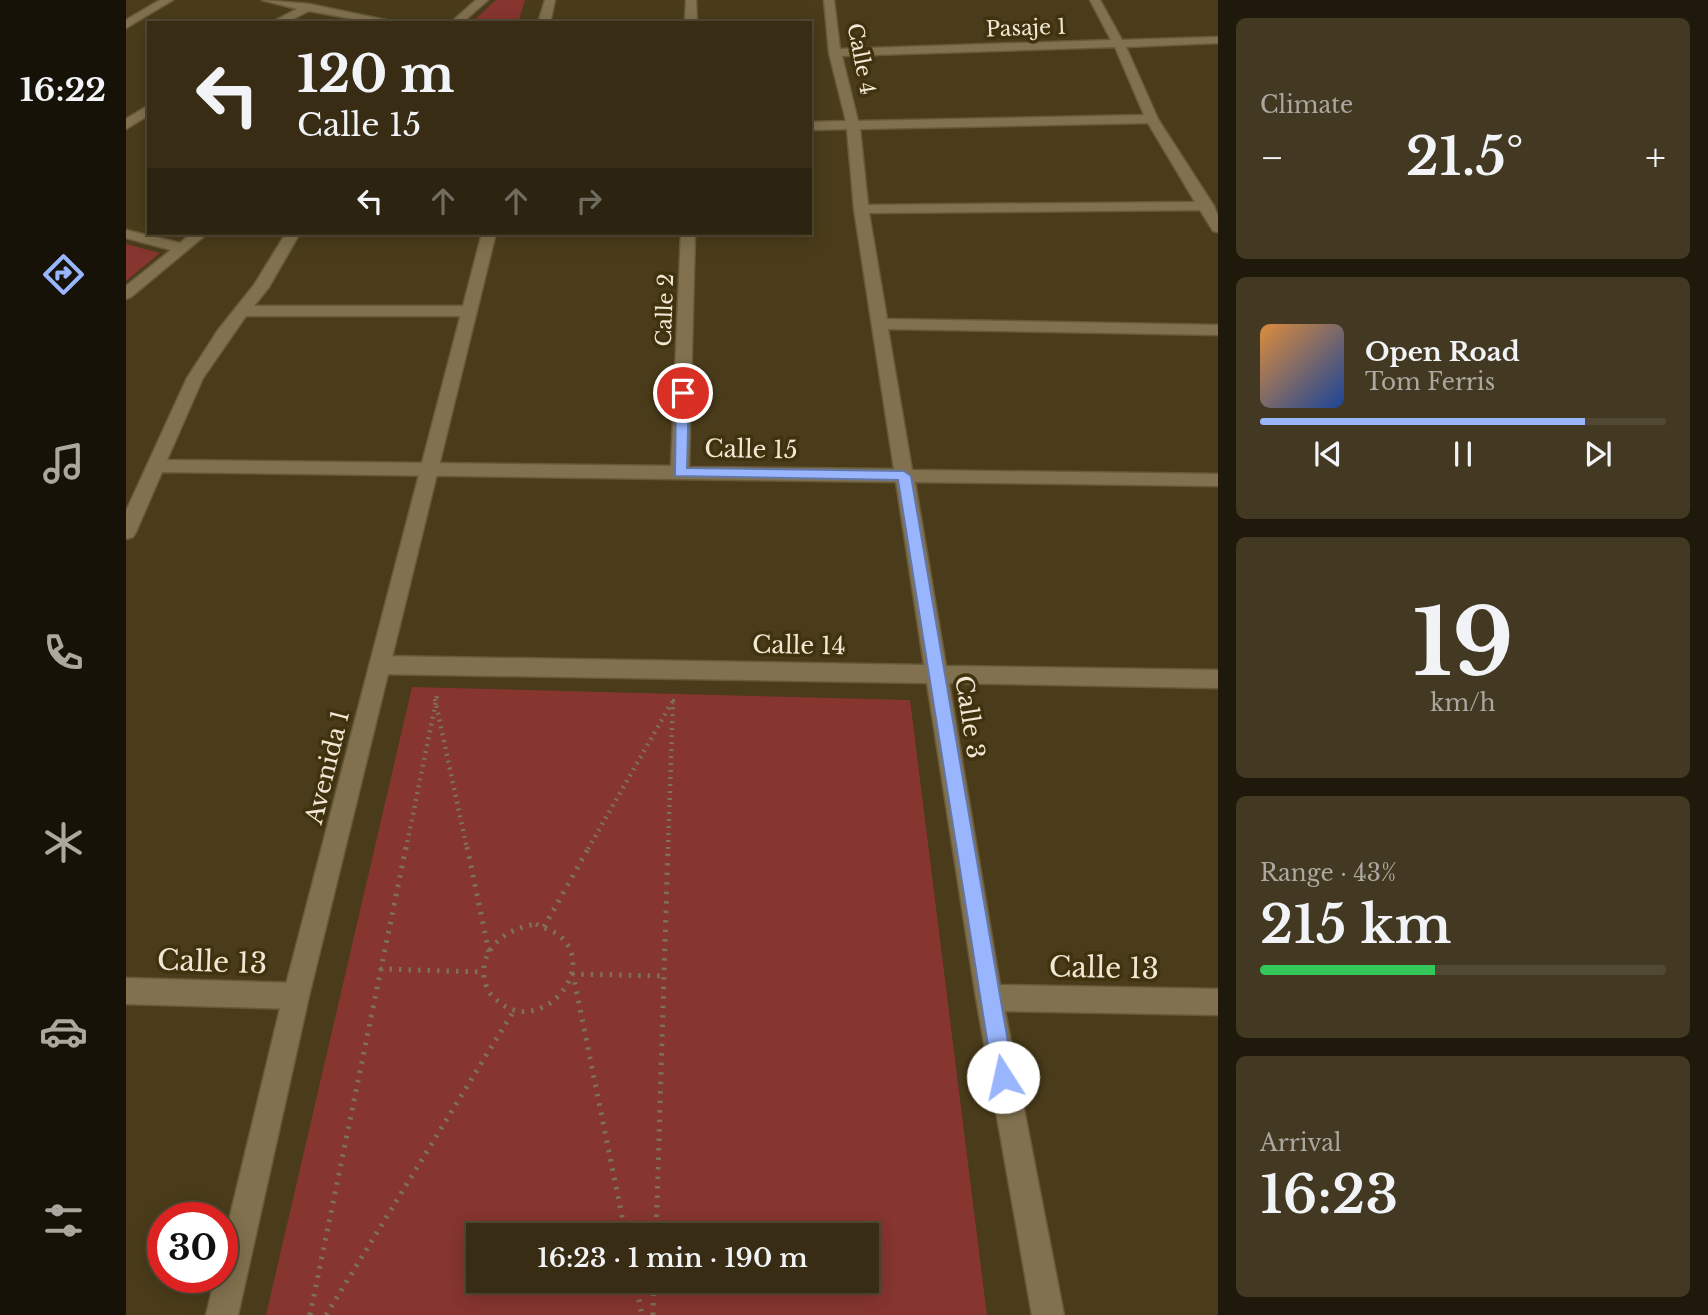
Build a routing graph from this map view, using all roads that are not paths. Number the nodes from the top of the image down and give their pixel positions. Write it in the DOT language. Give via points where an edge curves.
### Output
graph roads {
  1 [pos="168,0"];
  2 [pos="267,0"];
  3 [pos="327,0"];
  4 [pos="483,0"];
  5 [pos="550,0"];
  6 [pos="691,0"];
  7 [pos="829,0"];
  8 [pos="1095,0"];
  9 [pos="307,7"];
  10 [pos="279,21"];
  11 [pos="385,21"];
  12 [pos="457,21"];
  13 [pos="545,21"];
  14 [pos="691,21"];
  15 [pos="126,25"];
  16 [pos="1218,40"];
  17 [pos="1119,44"];
  18 [pos="835,53"];
  19 [pos="147,110"];
  20 [pos="1153,118"];
  21 [pos="126,125"];
  22 [pos="853,125"];
  23 [pos="812,126"];
  24 [pos="1207,206"];
  25 [pos="861,209"];
  26 [pos="1218,228"];
  27 [pos="126,234"];
  28 [pos="198,235"];
  29 [pos="291,235"];
  30 [pos="488,235"];
  31 [pos="688,235"];
  32 [pos="182,248"];
  33 [pos="126,294"];
  34 [pos="243,311"];
  35 [pos="469,311"];
  36 [pos="880,324"];
  37 [pos="1218,330"];
  38 [pos="157,466"];
  39 [pos="429,469"];
  40 [pos="680,473"];
  41 [pos="904,476"];
  42 [pos="1218,480"];
  43 [pos="126,532"];
  44 [pos="380,665"];
  45 [pos="936,674"];
  46 [pos="1218,679"];
  47 [pos="126,991"];
  48 [pos="296,996"];
  49 [pos="989,998"];
  50 [pos="1218,1002"];
  51 [pos="222,1315"];
  52 [pos="1048,1315"];
  1 -- 15 [label="street"];
  2 -- 9 [label="street"];
  3 -- 9 [label="street"];
  4 -- 12 [label="street"];
  5 -- 13 [label="street"];
  6 -- 14 [label="street"];
  7 -- 18 [label="street, Calle 4"];
  8 -- 17 [label="street"];
  9 -- 10 [label="street"];
  9 -- 11 [label="street"];
  16 -- 17 [label="street, Pasaje 1"];
  17 -- 18 [label="street, Pasaje 1"];
  17 -- 20 [label="street"];
  18 -- 22 [label="street, Calle 4"];
  19 -- 21 [label="street"];
  20 -- 22 [label="street"];
  20 -- 24 [label="street"];
  22 -- 23 [label="street"];
  22 -- 25 [label="street, Calle 3"];
  24 -- 25 [label="street"];
  24 -- 26 [label="street"];
  25 -- 36 [label="street, Calle 3"];
  27 -- 32 [label="street"];
  28 -- 32 [label="street"];
  29 -- 34 [label="street"];
  30 -- 35 [label="street, Avenida 1"];
  31 -- 40 [label="street, Calle 2"];
  32 -- 33 [label="street"];
  34 -- 35 [label="street"];
  34 -- 38 [label="street" via="195,378"];
  35 -- 39 [label="street, Avenida 1"];
  36 -- 37 [label="street"];
  36 -- 41 [label="street, Calle 3"];
  38 -- 39 [label="street, Calle 15"];
  38 -- 43 [label="street"];
  39 -- 40 [label="street, Calle 15"];
  39 -- 44 [label="street, Avenida 1"];
  40 -- 41 [label="street, Calle 15"];
  41 -- 42 [label="street, Calle 15"];
  41 -- 45 [label="street, Calle 3"];
  44 -- 45 [label="street, Calle 14"];
  44 -- 48 [label="street, Avenida 1"];
  45 -- 46 [label="street, Calle 14"];
  45 -- 49 [label="street, Calle 3"];
  47 -- 48 [label="street, Calle 13"];
  48 -- 51 [label="street, Avenida 1"];
  49 -- 50 [label="street, Calle 13"];
  49 -- 52 [label="street, Calle 3"];
}
